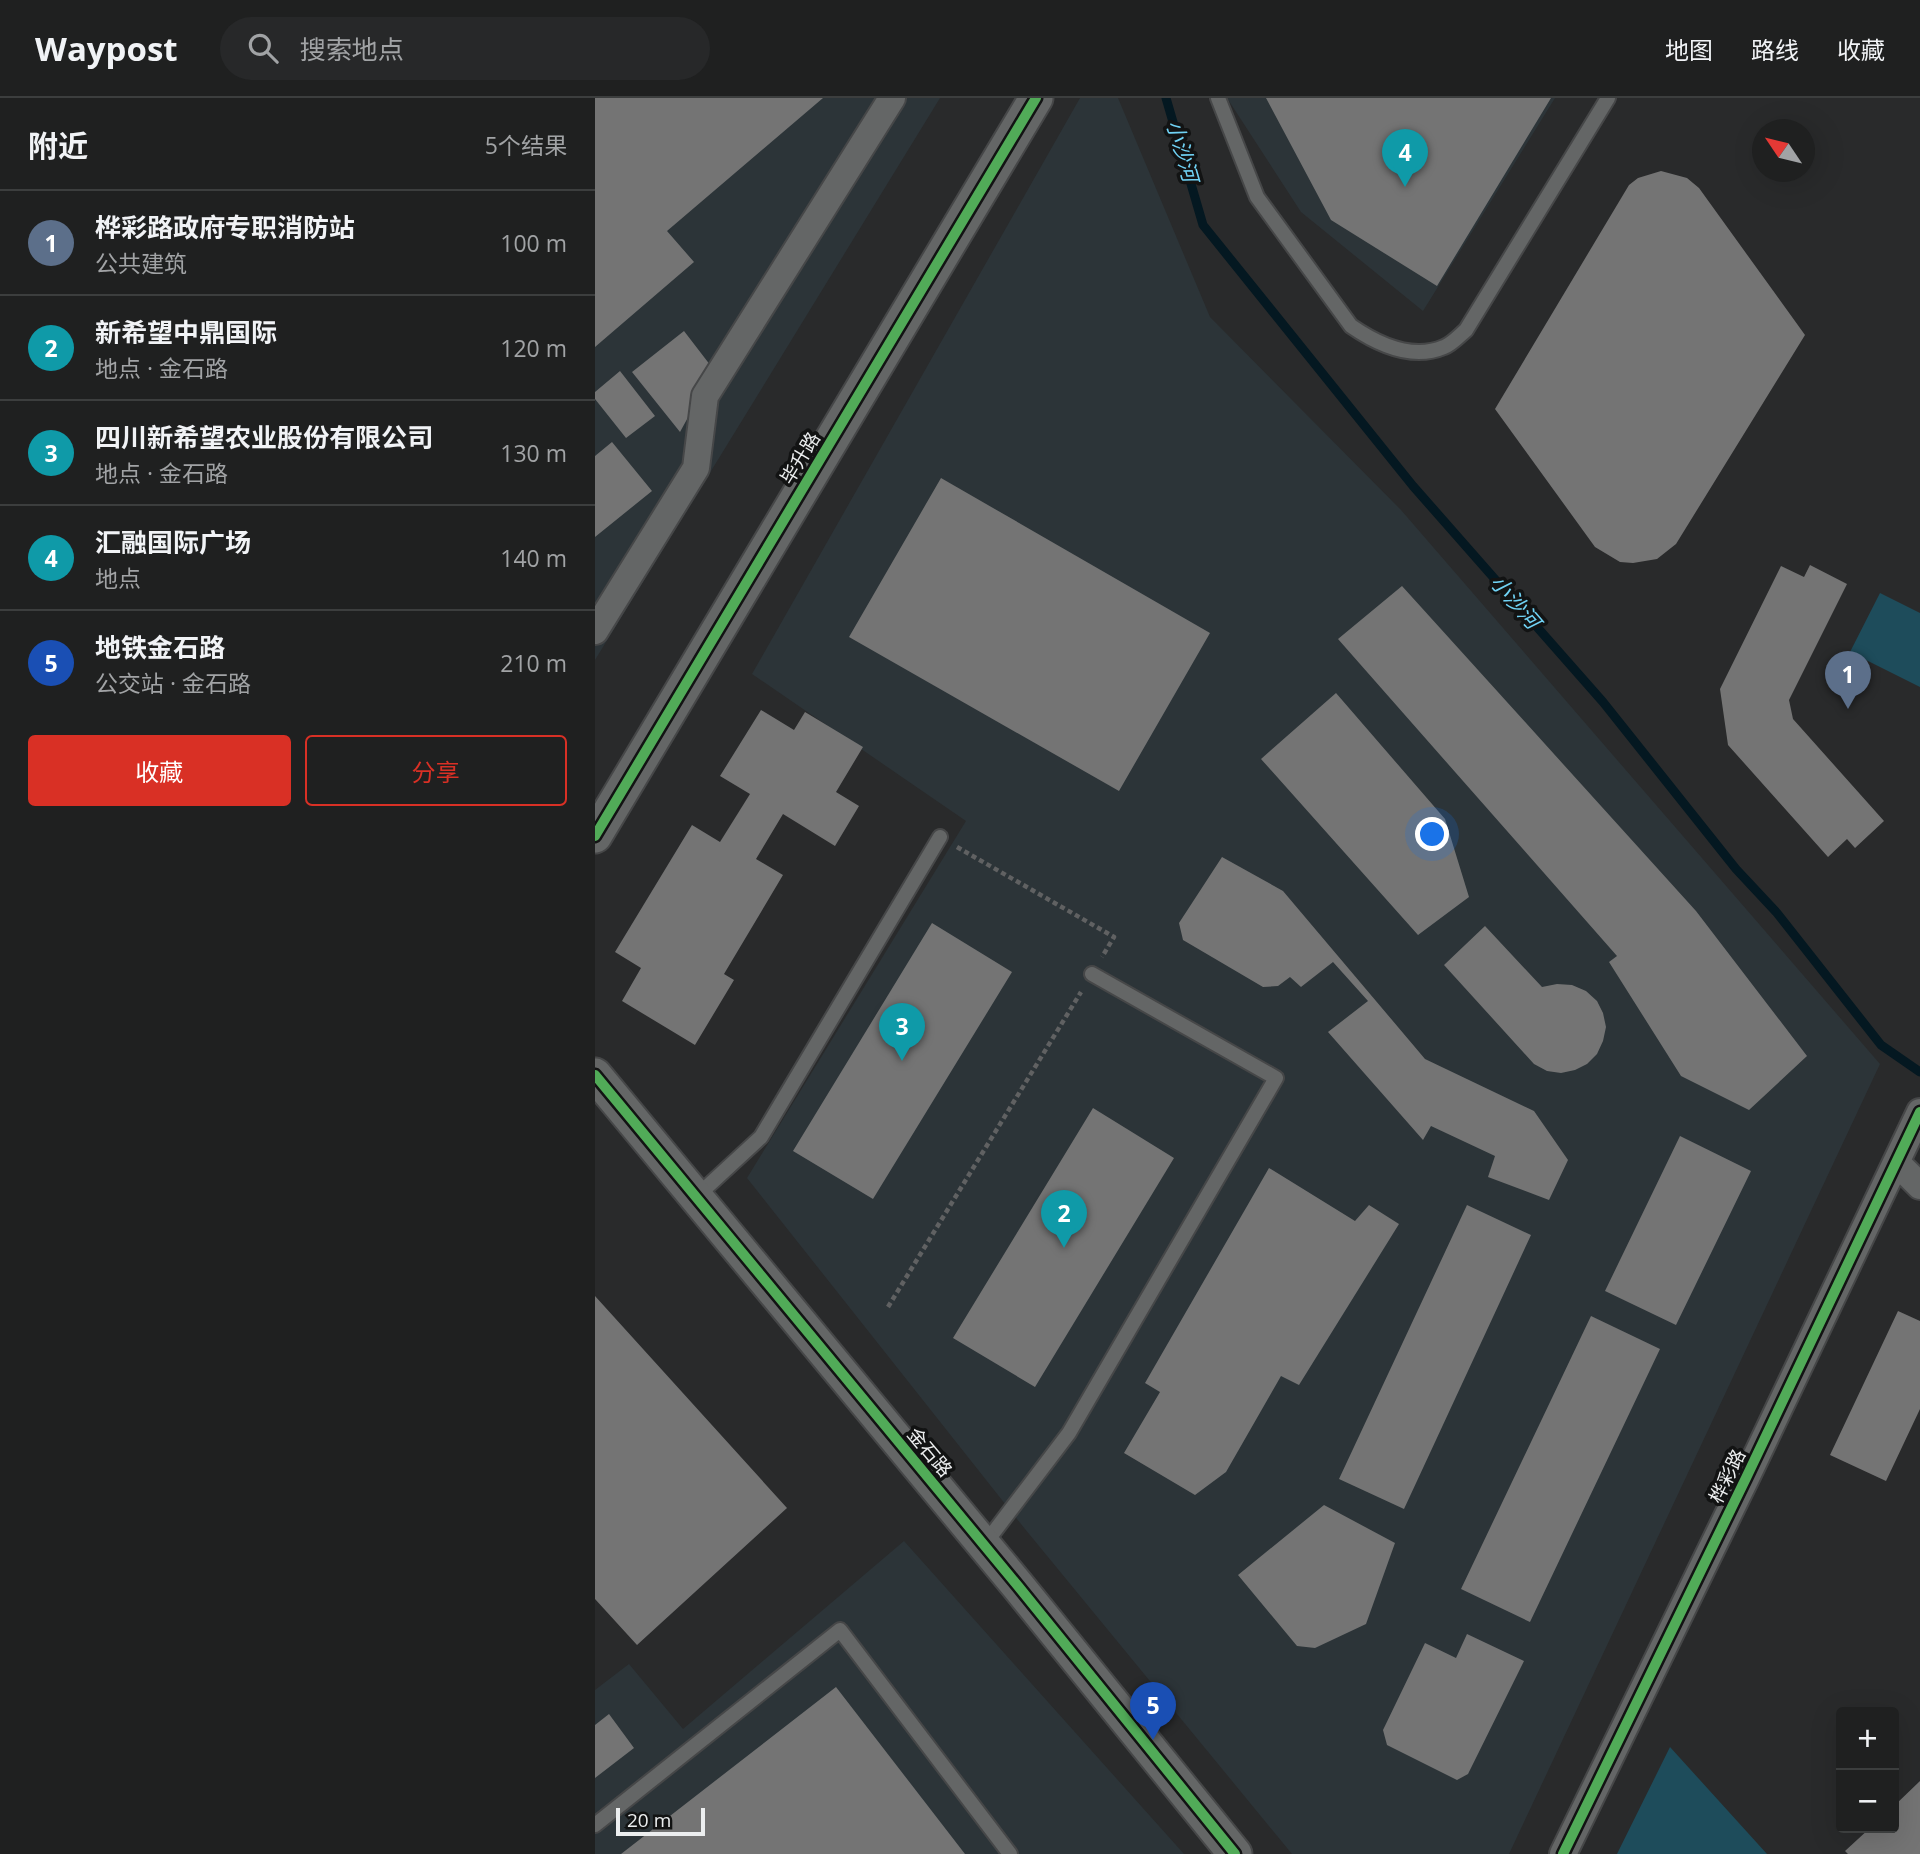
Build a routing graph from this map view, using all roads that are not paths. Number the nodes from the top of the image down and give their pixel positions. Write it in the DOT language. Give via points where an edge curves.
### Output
graph roads {
  1 [pos="892,98"];
  2 [pos="1036,98"];
  3 [pos="1218,98"];
  4 [pos="1608,98"];
  5 [pos="595,631"];
  6 [pos="595,836"];
  7 [pos="940,837"];
  8 [pos="1092,974"];
  9 [pos="595,1076"];
  10 [pos="1920,1112"];
  11 [pos="1897,1163"];
  12 [pos="1920,1186"];
  13 [pos="696,1197"];
  14 [pos="984,1545"];
  15 [pos="595,1825"];
  16 [pos="1010,1854"];
  17 [pos="1235,1854"];
  18 [pos="1563,1854"];
  1 -- 5 [label="street" via="705,396 696,468"];
  2 -- 6 [label="street, 毕升路"];
  3 -- 4 [label="lane" via="1257,197 1351,326 1393,350 1420,351 1445,347 1466,330"];
  7 -- 13 [label="lane" via="761,1137"];
  8 -- 14 [label="lane" via="1276,1078 1069,1433"];
  9 -- 13 [label="street, 金石路"];
  10 -- 11 [label="street, 桦彩路"];
  11 -- 12 [label="street"];
  11 -- 18 [label="street, 桦彩路"];
  13 -- 14 [label="street, 金石路"];
  14 -- 17 [label="street, 金石路"];
  15 -- 16 [label="lane" via="840,1630"];
}
